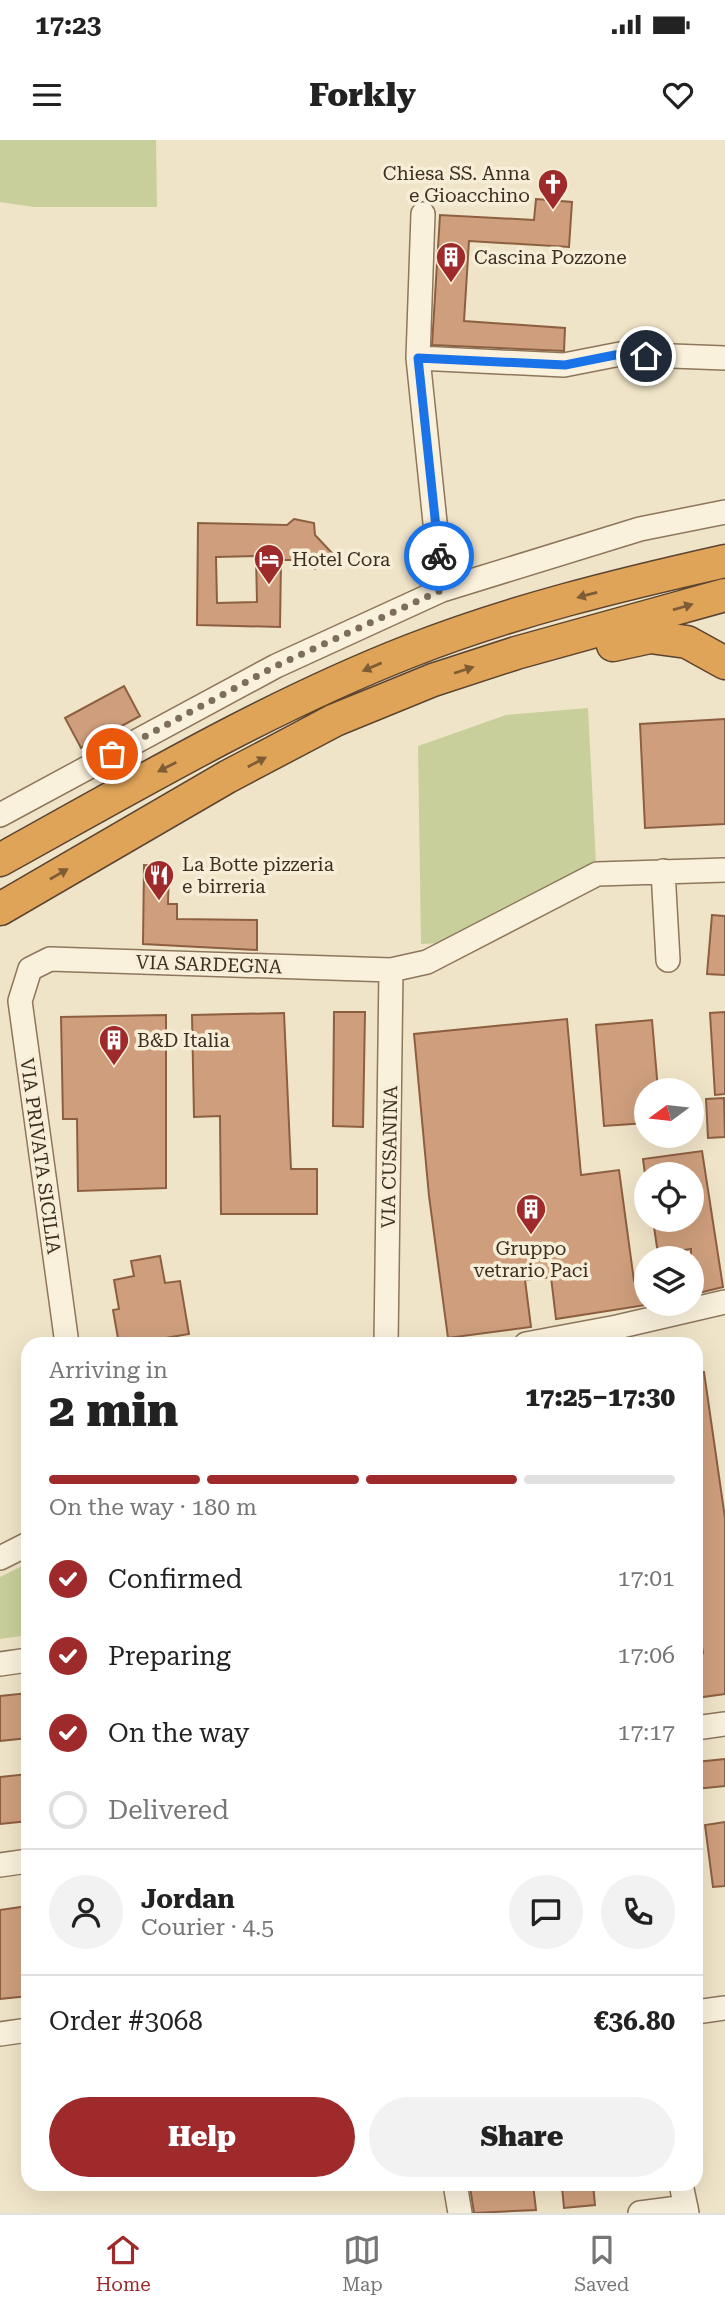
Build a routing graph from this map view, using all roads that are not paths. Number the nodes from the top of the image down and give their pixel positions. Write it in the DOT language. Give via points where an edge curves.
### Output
graph roads {
  1 [pos="424,214"];
  2 [pos="418,358"];
  3 [pos="725,358"];
  4 [pos="725,512"];
  5 [pos="725,561"];
  6 [pos="442,590"];
  7 [pos="725,595"];
  8 [pos="516,653"];
  9 [pos="725,663"];
  10 [pos="0,815"];
  11 [pos="0,860"];
  12 [pos="725,870"];
  13 [pos="663,871"];
  14 [pos="0,909"];
  15 [pos="668,960"];
  16 [pos="30,969"];
  17 [pos="391,970"];
  18 [pos="725,1302"];
  19 [pos="66,1337"];
  20 [pos="386,1337"];
  21 [pos="569,1337"];
  22 [pos="21,1548"];
  23 [pos="0,1558"];
  24 [pos="21,1661"];
  25 [pos="0,1664"];
  26 [pos="725,1724"];
  27 [pos="703,1727"];
  28 [pos="21,1862"];
  29 [pos="0,1865"];
  30 [pos="725,2008"];
  31 [pos="703,2011"];
  32 [pos="21,2031"];
  33 [pos="0,2034"];
  34 [pos="456,2191"];
  35 [pos="685,2201"];
  36 [pos="460,2213"];
  37 [pos="640,2213"];
  1 -- 2 [label="street"];
  2 -- 3 [label="street" via="565,365 620,354"];
  2 -- 6 [label="street"];
  4 -- 6 [label="street" via="640,529"];
  5 -- 11 [label="highway, one-way" via="516,613 410,651 315,691 143,779"];
  6 -- 10 [label="street" via="276,666"];
  8 -- 7 [label="highway, one-way"];
  8 -- 9 [label="highway" via="543,661 650,637 687,642"];
  14 -- 8 [label="highway, one-way" via="335,720"];
  12 -- 13 [label="street, VIA SARDEGNA"];
  13 -- 15 [label="street"];
  13 -- 17 [label="street, VIA SARDEGNA" via="597,874 427,962"];
  16 -- 17 [label="street, VIA SARDEGNA" via="50,959"];
  16 -- 19 [label="street, VIA PRIVATA SICILIA" via="20,1000"];
  17 -- 20 [label="street, VIA CUSANINA"];
  18 -- 21 [label="street"];
  22 -- 23 [label="street"];
  24 -- 25 [label="street"];
  26 -- 27 [label="street"];
  28 -- 29 [label="street"];
  30 -- 31 [label="street"];
  32 -- 33 [label="street"];
  34 -- 36 [label="street"];
  35 -- 37 [label="street"];
}
